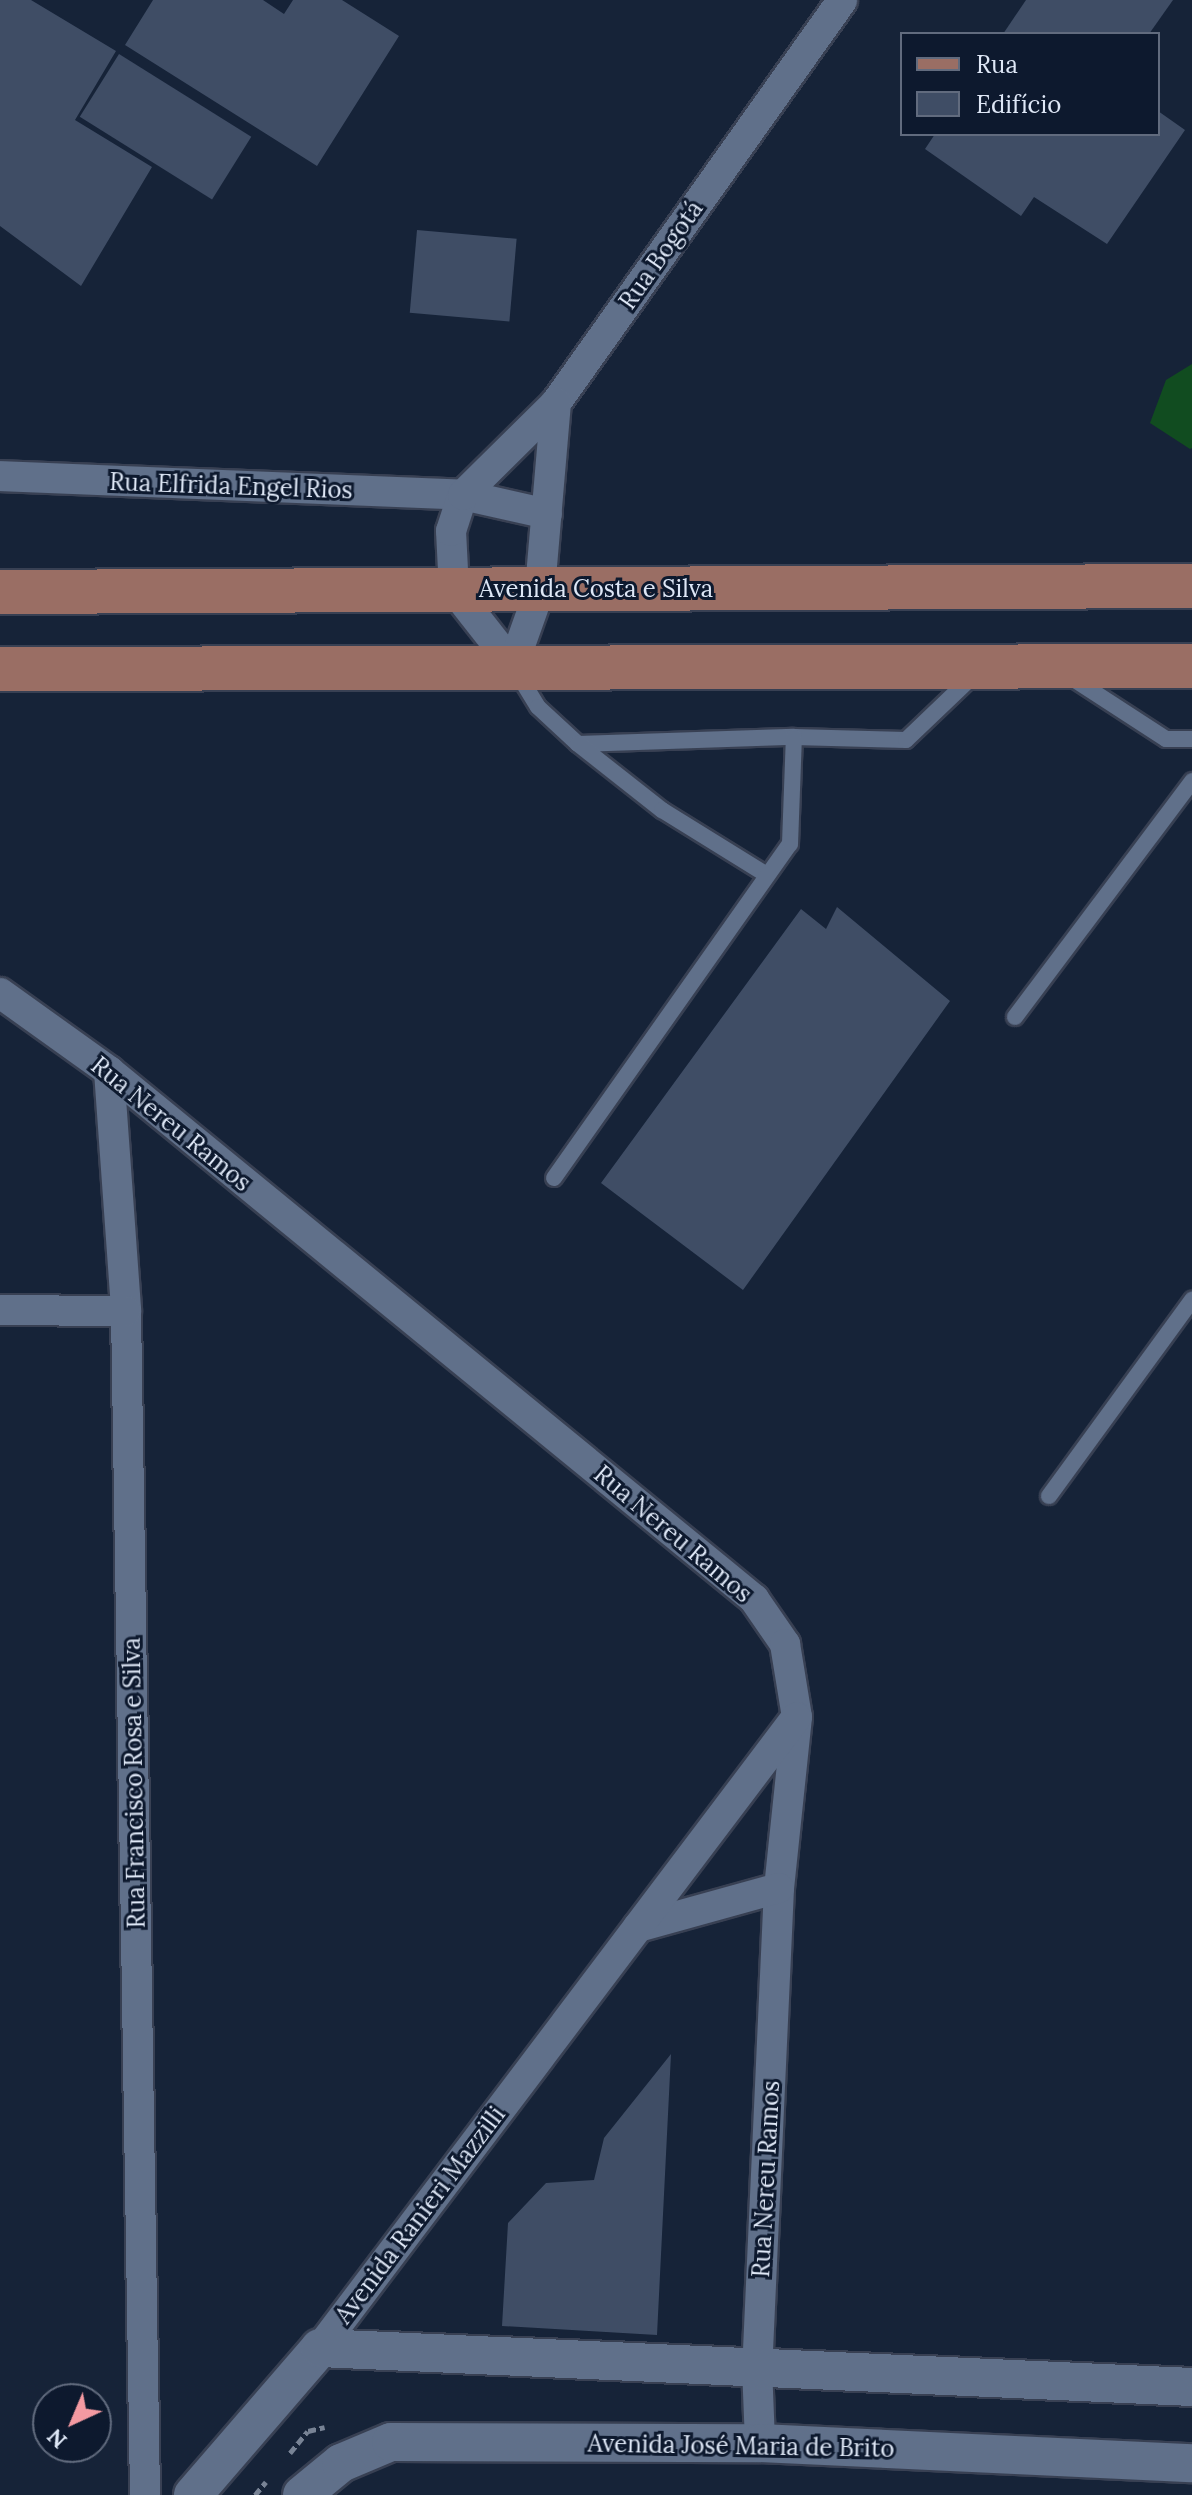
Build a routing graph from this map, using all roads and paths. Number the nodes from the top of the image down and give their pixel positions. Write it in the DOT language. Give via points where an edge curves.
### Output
graph roads {
  1 [pos="842,0"];
  2 [pos="556,403"];
  3 [pos="0,476"];
  4 [pos="463,495"];
  5 [pos="547,514"];
  6 [pos="1192,586"];
  7 [pos="540,589"];
  8 [pos="454,590"];
  9 [pos="0,592"];
  10 [pos="513,665"];
  11 [pos="984,665"];
  12 [pos="1192,666"];
  13 [pos="1055,667"];
  14 [pos="0,669"];
  15 [pos="794,737"];
  16 [pos="1192,739"];
  17 [pos="578,744"];
  18 [pos="1192,781"];
  19 [pos="1171,810"];
  20 [pos="1192,811"];
  21 [pos="767,875"];
  22 [pos="0,993"];
  23 [pos="1015,1017"];
  24 [pos="109,1071"];
  25 [pos="554,1178"];
  26 [pos="1192,1300"];
  27 [pos="0,1310"];
  28 [pos="126,1311"];
  29 [pos="1049,1496"];
  30 [pos="797,1717"];
  31 [pos="779,1888"];
  32 [pos="638,1927"];
  33 [pos="320,2348"];
  34 [pos="757,2367"];
  35 [pos="1192,2387"];
  36 [pos="760,2443"];
  37 [pos="1192,2463"];
  38 [pos="303,2494"];
  39 [pos="145,2495"];
  40 [pos="193,2495"];
  1 -- 2 [label="street, Rua Bogotá"];
  2 -- 4 [label="street, Rua Bogotá"];
  2 -- 5 [label="street"];
  3 -- 4 [label="street, Rua Elfrida Engel Rios"];
  4 -- 5 [label="street, Rua Elfrida Engel Rios"];
  4 -- 8 [label="street" via="451,531"];
  5 -- 7 [label="street"];
  6 -- 7 [label="main road, Avenida Costa e Silva"];
  7 -- 8 [label="main road, Avenida Costa e Silva"];
  7 -- 10 [label="street"];
  8 -- 9 [label="main road, Avenida Costa e Silva"];
  8 -- 10 [label="street"];
  10 -- 11 [label="main road"];
  10 -- 14 [label="main road"];
  10 -- 17 [label="lane" via="538,707"];
  11 -- 13 [label="main road"];
  11 -- 15 [label="lane" via="906,740"];
  12 -- 13 [label="main road"];
  13 -- 16 [label="lane" via="1166,739"];
  15 -- 17 [label="lane"];
  15 -- 21 [label="lane" via="790,844"];
  17 -- 21 [label="lane" via="662,810"];
  18 -- 19 [label="lane"];
  19 -- 20 [label="lane"];
  19 -- 23 [label="lane"];
  21 -- 25 [label="lane"];
  22 -- 24 [label="street, Rua Nereu Ramos"];
  24 -- 28 [label="street, Rua Francisco Rosa e Silva"];
  24 -- 30 [label="street, Rua Nereu Ramos" via="754,1599 785,1644"];
  26 -- 29 [label="lane"];
  27 -- 28 [label="street"];
  28 -- 39 [label="street, Rua Francisco Rosa e Silva"];
  30 -- 31 [label="street, Rua Nereu Ramos"];
  30 -- 32 [label="street, Avenida Ranieri Mazzilli"];
  31 -- 32 [label="street"];
  31 -- 34 [label="street, Rua Nereu Ramos"];
  32 -- 33 [label="street, Avenida Ranieri Mazzilli"];
  33 -- 34 [label="street"];
  33 -- 40 [label="street, Avenida Ranieri Mazzilli"];
  34 -- 35 [label="street"];
  34 -- 36 [label="street, Rua Nereu Ramos"];
  36 -- 37 [label="street, Avenida José Maria de Brito"];
  36 -- 38 [label="street, Avenida José Maria de Brito" via="391,2442 341,2463"];
}
